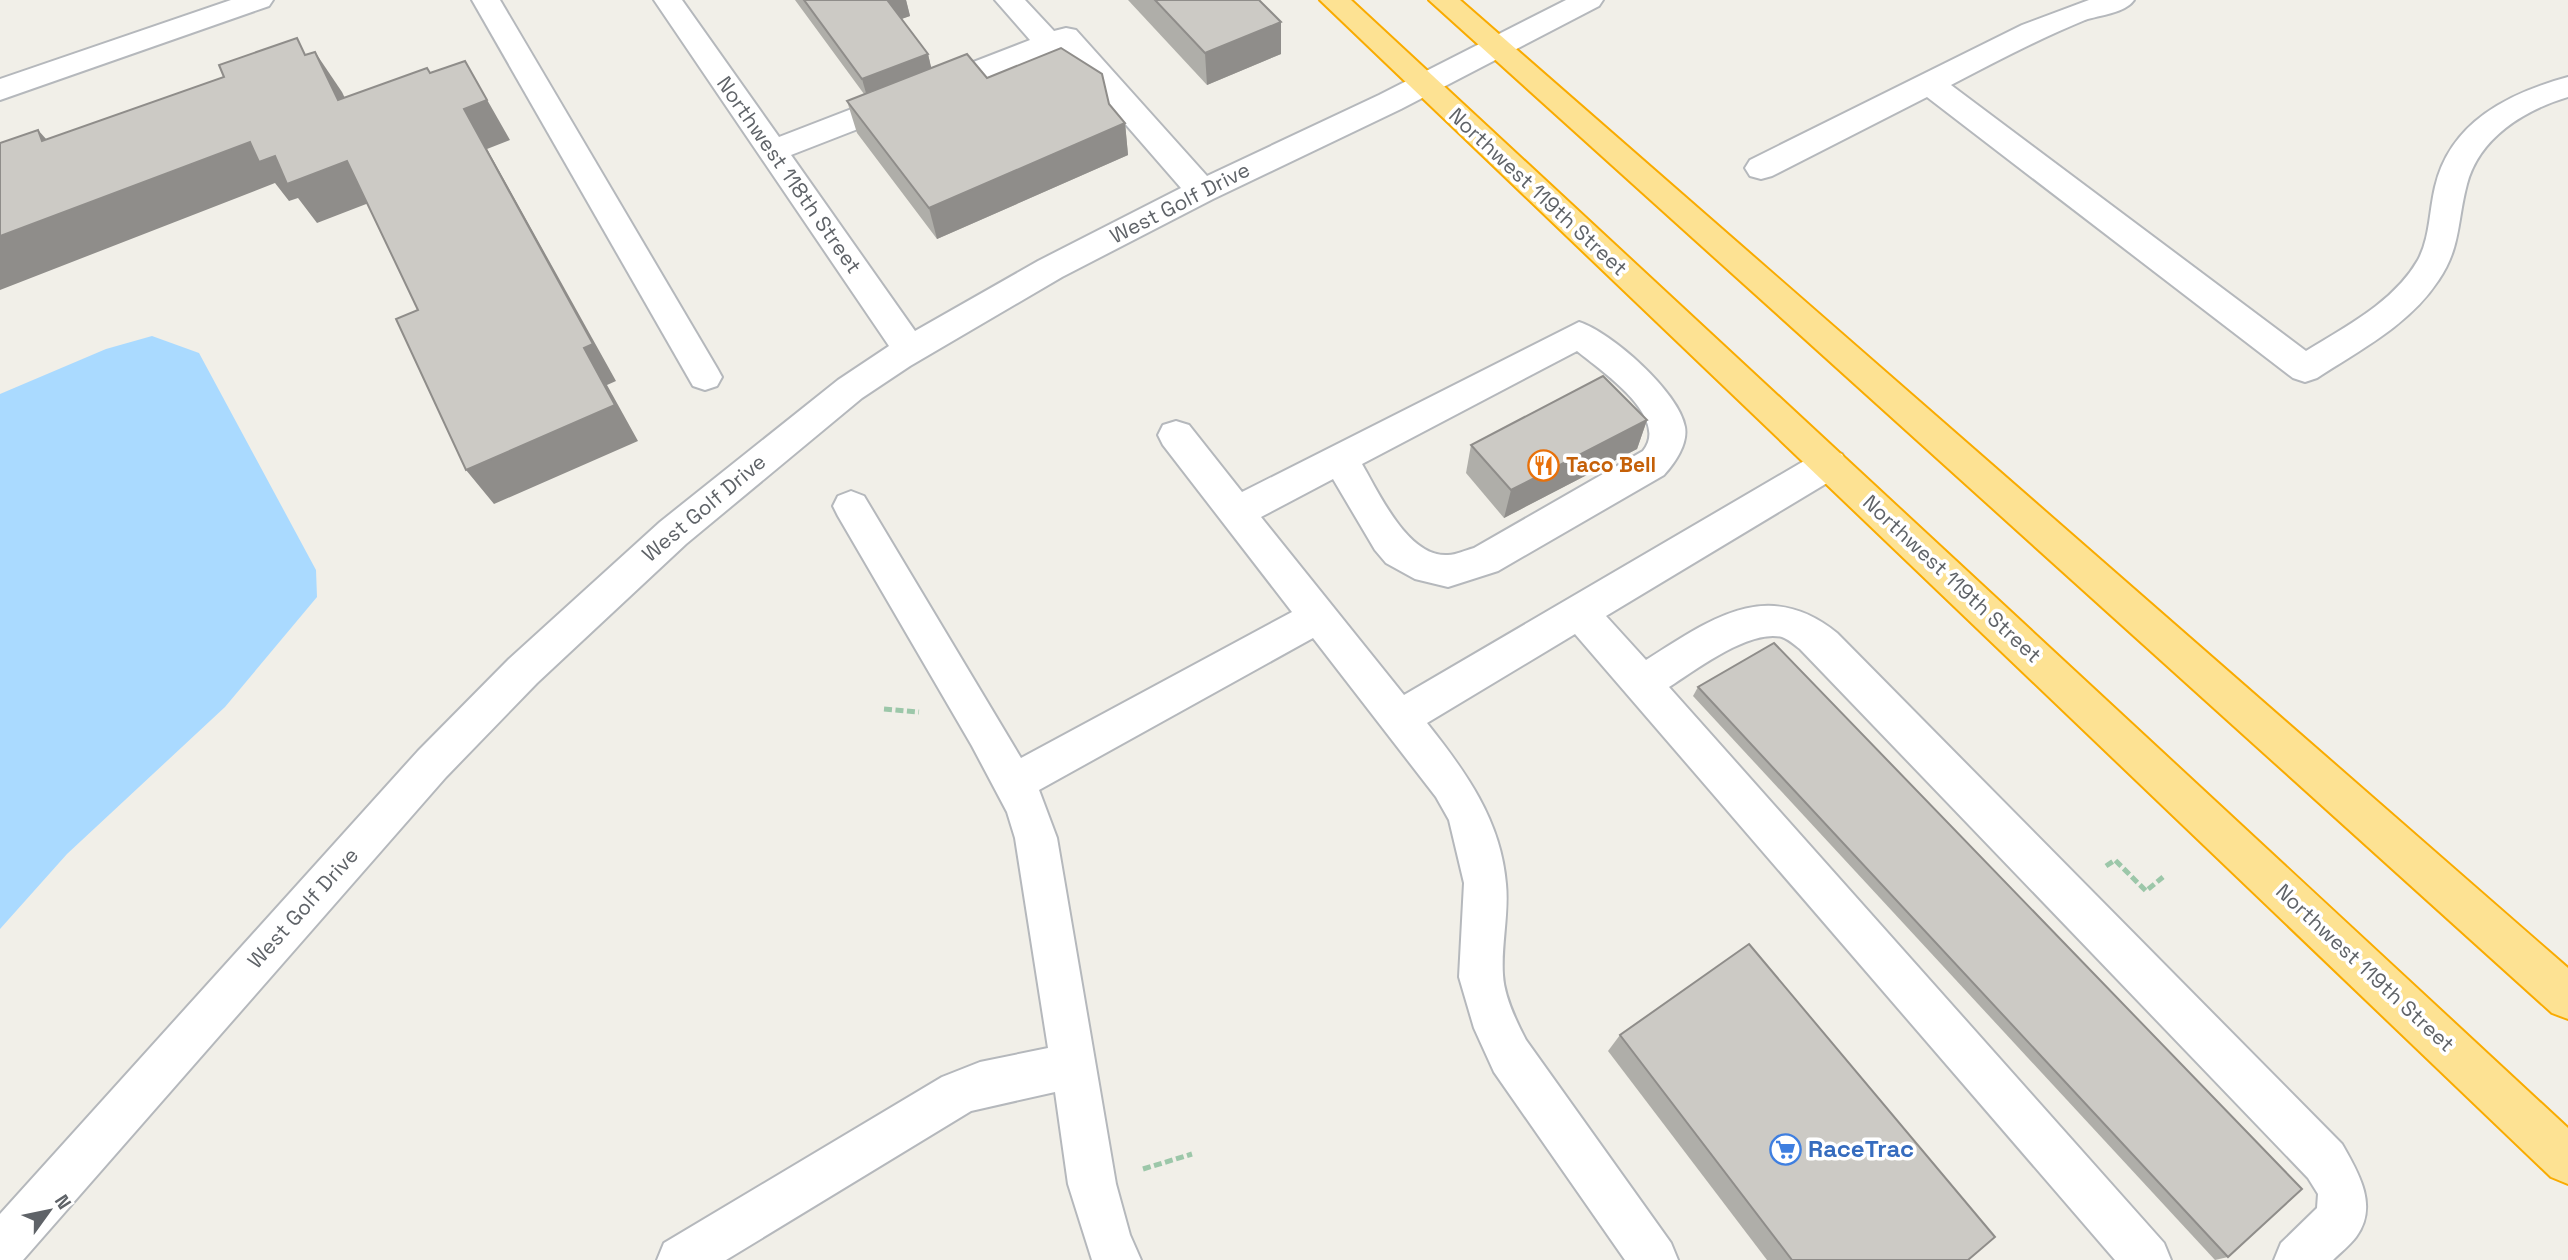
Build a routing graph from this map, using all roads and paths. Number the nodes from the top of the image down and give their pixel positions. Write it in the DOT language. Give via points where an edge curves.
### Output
graph roads {
  1 [pos="258,0"];
  2 [pos="486,0"];
  3 [pos="668,0"];
  4 [pos="1009,0"];
  5 [pos="1334,0"];
  6 [pos="1443,0"];
  7 [pos="1589,0"];
  8 [pos="2120,0"];
  9 [pos="1049,43"];
  10 [pos="1496,47"];
  11 [pos="1930,84"];
  12 [pos="1424,85"];
  13 [pos="2568,87"];
  14 [pos="0,90"];
  15 [pos="772,151"];
  16 [pos="1761,169"];
  17 [pos="1202,191"];
  18 [pos="910,350"];
  19 [pos="705,377"];
  20 [pos="1176,435"];
  21 [pos="1339,458"];
  22 [pos="1829,464"];
  23 [pos="850,506"];
  24 [pos="1237,512"];
  25 [pos="1579,612"];
  26 [pos="1319,616"];
  27 [pos="1642,683"];
  28 [pos="884,709"];
  29 [pos="924,712"];
  30 [pos="1399,719"];
  31 [pos="1014,783"];
  32 [pos="2095,874"];
  33 [pos="2163,877"];
  34 [pos="2568,997"];
  35 [pos="1072,1066"];
  36 [pos="1192,1154"];
  37 [pos="2568,1160"];
  38 [pos="1129,1173"];
  39 [pos="0,1250"];
  40 [pos="681,1260"];
  41 [pos="1117,1260"];
  42 [pos="1654,1260"];
  43 [pos="2147,1260"];
  44 [pos="2298,1260"];
  1 -- 14 [label="street"];
  2 -- 19 [label="street"];
  3 -- 15 [label="street, Northwest 118th Street"];
  4 -- 9 [label="street"];
  5 -- 12 [label="highway, Northwest 119th Street"];
  6 -- 10 [label="highway"];
  7 -- 10 [label="street, West Golf Drive"];
  8 -- 11 [label="street" via="2054,23"];
  9 -- 15 [label="street"];
  9 -- 17 [label="street" via="1066,37"];
  10 -- 12 [label="street, West Golf Drive"];
  10 -- 34 [label="highway"];
  11 -- 13 [label="street" via="2305,369 2397,307 2426,274 2445,234 2457,167 2476,138 2505,112"];
  11 -- 16 [label="street"];
  12 -- 17 [label="street, West Golf Drive"];
  12 -- 22 [label="highway, Northwest 119th Street"];
  15 -- 18 [label="street, Northwest 118th Street"];
  17 -- 18 [label="street, West Golf Drive" via="1050,269"];
  18 -- 39 [label="street, West Golf Drive" via="850,390 741,476 523,671 432,764"];
  20 -- 24 [label="street"];
  21 -- 21 [label="street" via="1388,540 1410,559 1448,571 1485,560 1651,465 1665,448 1667,422 1616,363 1579,335"];
  21 -- 24 [label="street"];
  22 -- 25 [label="street"];
  22 -- 37 [label="highway, Northwest 119th Street"];
  23 -- 31 [label="street"];
  24 -- 26 [label="street"];
  25 -- 27 [label="street"];
  25 -- 30 [label="street"];
  26 -- 30 [label="street"];
  26 -- 31 [label="street"];
  27 -- 43 [label="street"];
  27 -- 44 [label="street" via="1741,625 1763,619 1804,629 1823,645 2325,1161 2342,1190 2340,1219"];
  28 -- 29 [label="path"];
  30 -- 42 [label="street" via="1468,815 1485,883 1481,977 1496,1028 1510,1056"];
  31 -- 35 [label="street" via="1036,838"];
  32 -- 33 [label="path" via="2115,860 2146,891"];
  35 -- 40 [label="street" via="958,1093"];
  35 -- 41 [label="street" via="1096,1204"];
  36 -- 38 [label="path"];
}
